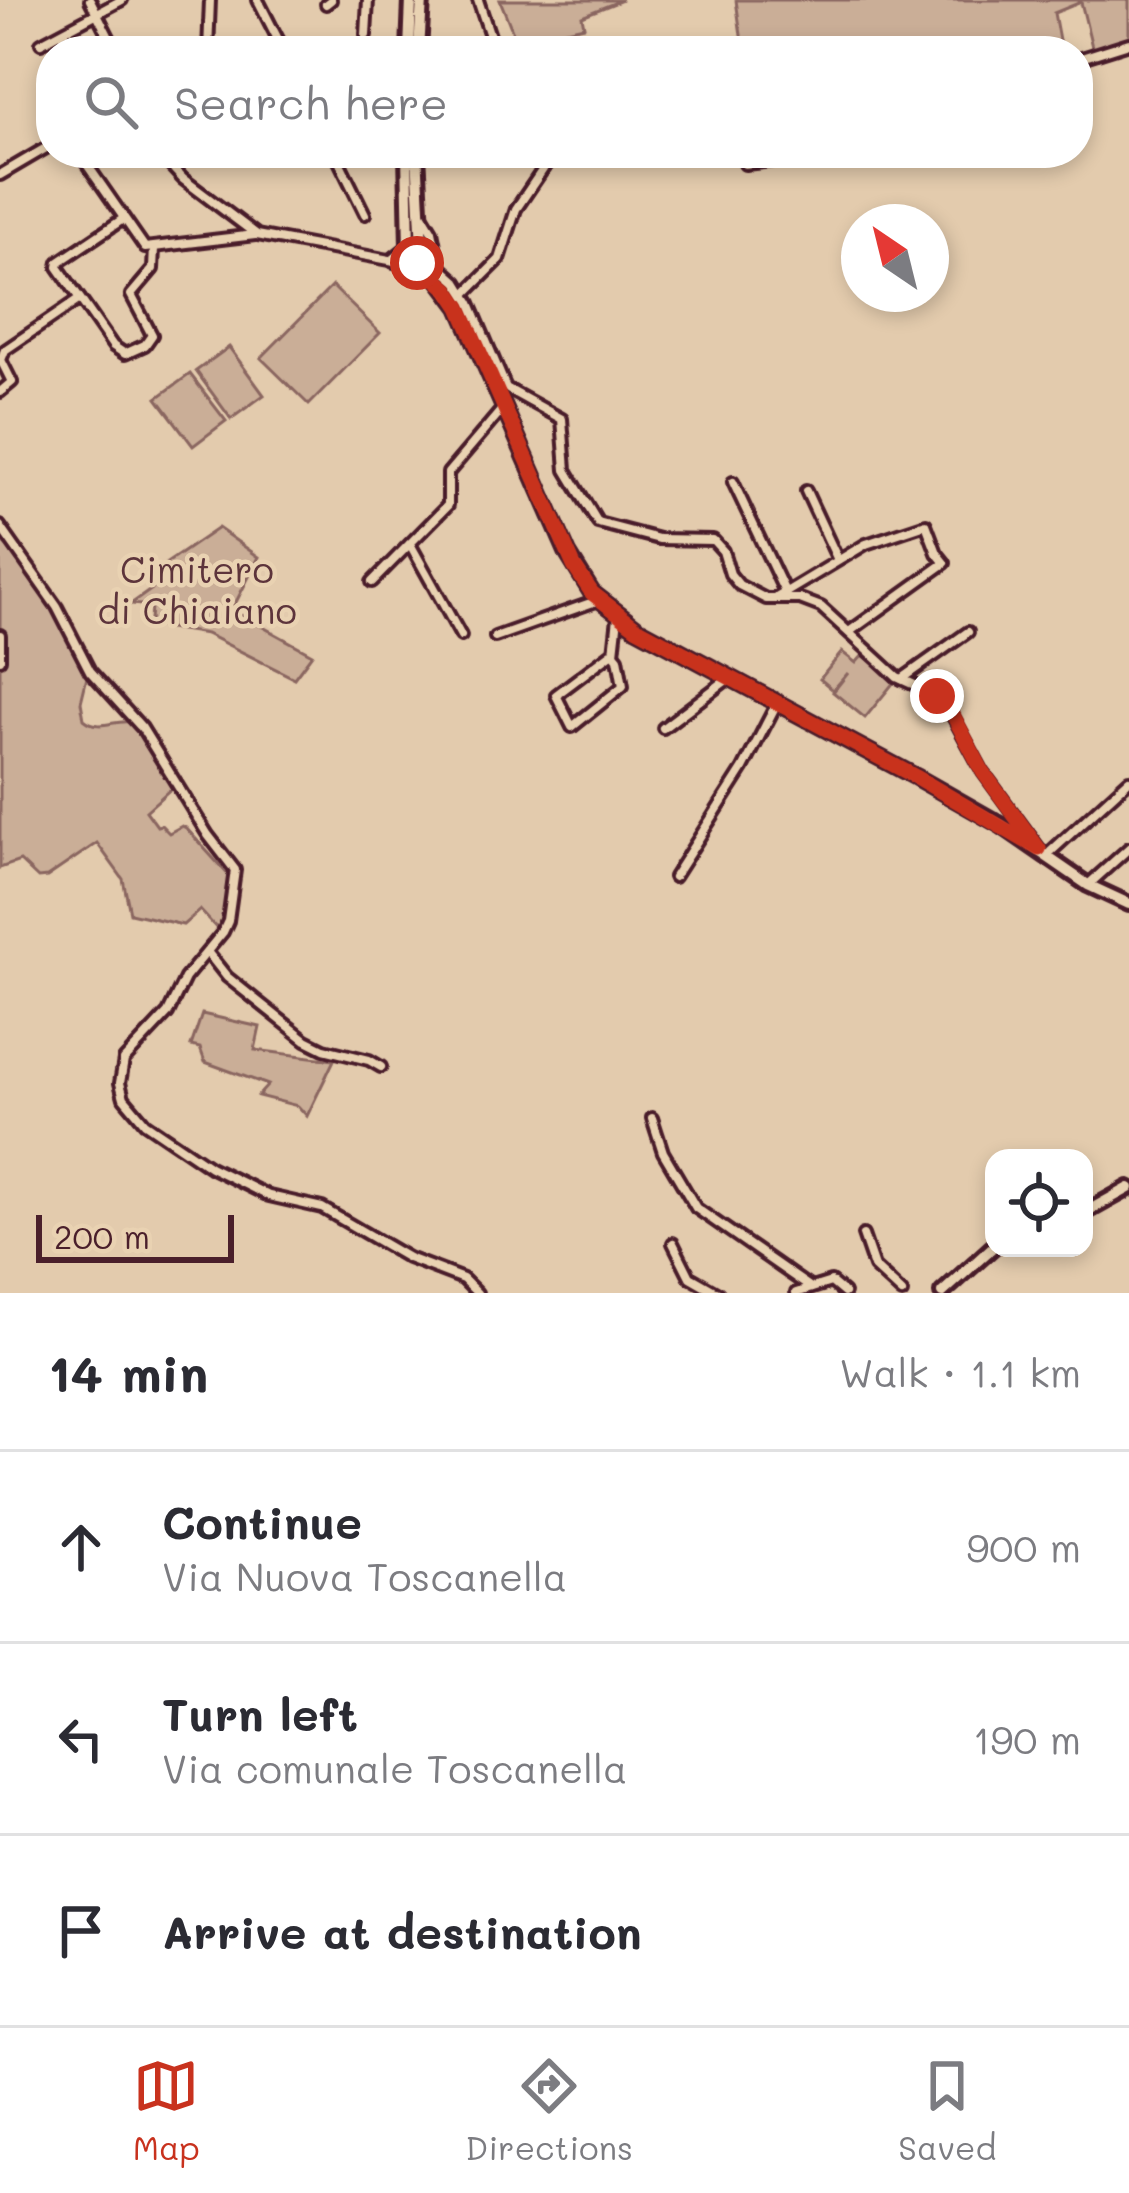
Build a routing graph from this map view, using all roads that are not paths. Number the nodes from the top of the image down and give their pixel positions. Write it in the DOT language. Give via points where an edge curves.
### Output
graph roads {
  1 [pos="90,0"];
  2 [pos="122,0"];
  3 [pos="210,0"];
  4 [pos="258,0"];
  5 [pos="368,0"];
  6 [pos="411,0"];
  7 [pos="422,0"];
  8 [pos="478,0"];
  9 [pos="97,13"];
  10 [pos="366,34"];
  11 [pos="53,36"];
  12 [pos="108,36"];
  13 [pos="209,36"];
  14 [pos="276,36"];
  15 [pos="410,36"];
  16 [pos="420,36"];
  17 [pos="490,36"];
  18 [pos="1129,43"];
  19 [pos="1093,54"];
  20 [pos="36,154"];
  21 [pos="89,168"];
  22 [pos="170,168"];
  23 [pos="342,168"];
  24 [pos="409,168"];
  25 [pos="418,168"];
  26 [pos="544,168"];
  27 [pos="0,175"];
  28 [pos="227,214"];
  29 [pos="365,214"];
  30 [pos="123,219"];
  31 [pos="238,223"];
  32 [pos="224,234"];
  33 [pos="257,235"];
  34 [pos="421,243"];
  35 [pos="154,248"];
  36 [pos="394,260"];
  37 [pos="416,265"];
  38 [pos="437,276"];
  39 [pos="465,294"];
  40 [pos="80,299"];
  41 [pos="0,392"];
  42 [pos="504,407"];
  43 [pos="734,482"];
  44 [pos="806,491"];
  45 [pos="0,526"];
  46 [pos="410,544"];
  47 [pos="838,560"];
  48 [pos="372,582"];
  49 [pos="781,595"];
  50 [pos="599,600"];
  51 [pos="618,617"];
  52 [pos="849,632"];
  53 [pos="968,632"];
  54 [pos="0,635"];
  55 [pos="461,636"];
  56 [pos="495,637"];
  57 [pos="614,652"];
  58 [pos="0,658"];
  59 [pos="730,678"];
  60 [pos="902,680"];
  61 [pos="778,703"];
  62 [pos="663,728"];
  63 [pos="1129,780"];
  64 [pos="1129,848"];
  65 [pos="1043,852"];
  66 [pos="674,877"];
  67 [pos="1088,884"];
  68 [pos="1129,904"];
  69 [pos="208,953"];
  70 [pos="381,1067"];
  71 [pos="652,1118"];
  72 [pos="1129,1187"];
  73 [pos="1093,1208"];
  74 [pos="863,1235"];
  75 [pos="673,1243"];
  76 [pos="985,1254"];
  77 [pos="811,1288"];
  78 [pos="476,1293"];
  79 [pos="718,1293"];
  80 [pos="796,1293"];
  81 [pos="844,1293"];
  82 [pos="902,1293"];
  83 [pos="942,1293"];
  1 -- 9 [label="street"];
  2 -- 9 [label="street"];
  3 -- 13 [label="street"];
  4 -- 14 [label="street"];
  5 -- 10 [label="street"];
  6 -- 15 [label="main road"];
  7 -- 16 [label="main road"];
  8 -- 17 [label="street"];
  9 -- 11 [label="street"];
  9 -- 12 [label="street"];
  18 -- 19 [label="street"];
  20 -- 27 [label="street"];
  21 -- 30 [label="street"];
  22 -- 28 [label="street"];
  23 -- 29 [label="street"];
  24 -- 34 [label="main road"];
  25 -- 34 [label="main road"];
  26 -- 39 [label="street" via="516,209 500,260"];
  28 -- 31 [label="street"];
  28 -- 32 [label="street"];
  30 -- 35 [label="street" via="141,245"];
  30 -- 40 [label="street" via="58,263"];
  31 -- 32 [label="street"];
  31 -- 33 [label="street"];
  32 -- 33 [label="street"];
  32 -- 35 [label="street"];
  33 -- 36 [label="street"];
  34 -- 36 [label="main road"];
  34 -- 37 [label="main road"];
  34 -- 38 [label="main road"];
  34 -- 39 [label="street"];
  35 -- 40 [label="street" via="153,269 131,295 152,330 140,348 117,350"];
  36 -- 37 [label="street"];
  37 -- 38 [label="main road"];
  38 -- 42 [label="main road" via="460,307"];
  39 -- 49 [label="street" via="506,388 562,419 566,470 602,526 713,540 739,585 766,599"];
  40 -- 41 [label="street" via="5,350 1,360 12,382"];
  42 -- 46 [label="street" via="448,473 448,505"];
  42 -- 50 [label="main road" via="568,554"];
  43 -- 49 [label="street"];
  44 -- 47 [label="street"];
  45 -- 69 [label="street" via="90,671 128,709 233,865 228,921"];
  46 -- 48 [label="street"];
  46 -- 55 [label="street"];
  47 -- 49 [label="street"];
  47 -- 52 [label="street" via="926,524 945,563"];
  49 -- 52 [label="street" via="821,607"];
  50 -- 51 [label="main road"];
  50 -- 56 [label="street"];
  51 -- 57 [label="street"];
  51 -- 59 [label="main road"];
  52 -- 60 [label="street"];
  53 -- 60 [label="street"];
  54 -- 58 [label="street"];
  57 -- 57 [label="street" via="623,686 572,727 556,695"];
  59 -- 61 [label="main road"];
  59 -- 62 [label="street"];
  60 -- 65 [label="street" via="943,698 983,772"];
  61 -- 65 [label="main road"];
  61 -- 66 [label="street"];
  63 -- 65 [label="street"];
  64 -- 67 [label="street"];
  65 -- 67 [label="main road"];
  67 -- 68 [label="main road"];
  69 -- 70 [label="street" via="306,1040"];
  69 -- 78 [label="street" via="124,1060 124,1097 175,1144 229,1177 322,1208"];
  71 -- 77 [label="street" via="696,1208"];
  72 -- 73 [label="main road"];
  74 -- 82 [label="street" via="874,1267"];
  75 -- 79 [label="street" via="690,1277"];
  76 -- 83 [label="main road"];
  77 -- 80 [label="street"];
  77 -- 81 [label="street" via="831,1282"];
}
